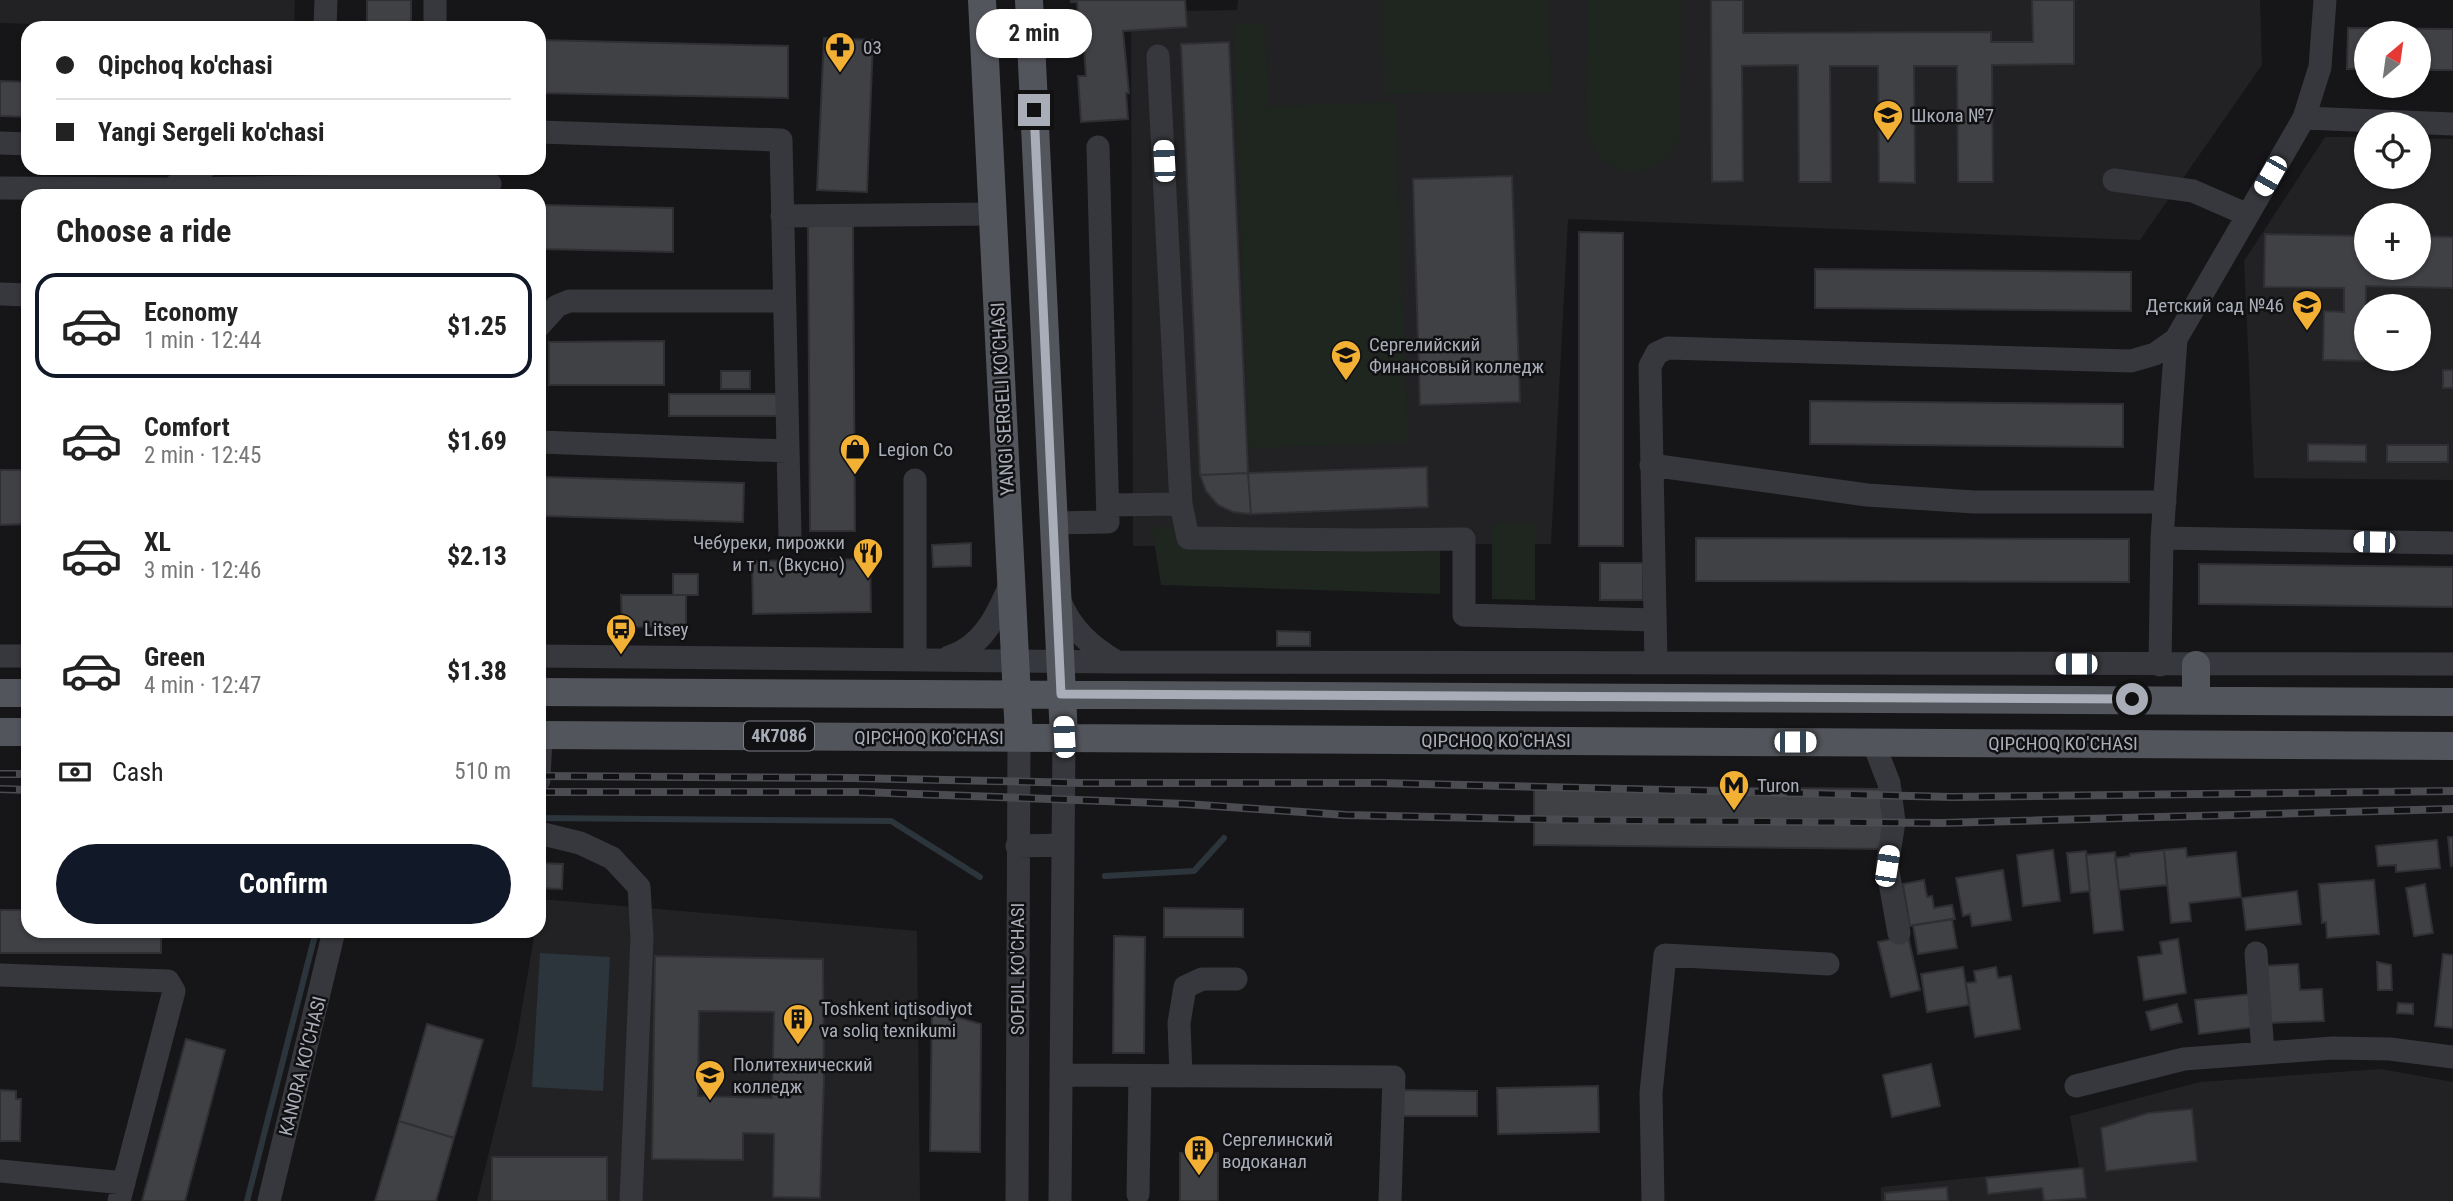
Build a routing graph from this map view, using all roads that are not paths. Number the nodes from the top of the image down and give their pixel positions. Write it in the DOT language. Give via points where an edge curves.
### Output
graph roads {
  1 [pos="326,0"];
  2 [pos="435,0"];
  3 [pos="982,0"];
  4 [pos="1028,0"];
  5 [pos="2325,0"];
  6 [pos="326,21"];
  7 [pos="435,21"];
  8 [pos="1158,56"];
  9 [pos="2304,118"];
  10 [pos="2453,124"];
  11 [pos="546,132"];
  12 [pos="0,143"];
  13 [pos="21,144"];
  14 [pos="1098,147"];
  15 [pos="190,175"];
  16 [pos="2114,180"];
  17 [pos="495,183"];
  18 [pos="171,184"];
  19 [pos="0,187"];
  20 [pos="21,189"];
  21 [pos="95,189"];
  22 [pos="992,214"];
  23 [pos="2248,215"];
  24 [pos="782,216"];
  25 [pos="0,294"];
  26 [pos="21,295"];
  27 [pos="784,301"];
  28 [pos="546,318"];
  29 [pos="2176,339"];
  30 [pos="546,442"];
  31 [pos="788,450"];
  32 [pos="1651,465"];
  33 [pos="915,481"];
  34 [pos="2165,502"];
  35 [pos="1181,504"];
  36 [pos="1108,505"];
  37 [pos="1053,523"];
  38 [pos="790,536"];
  39 [pos="2162,538"];
  40 [pos="2453,543"];
  41 [pos="1011,583"];
  42 [pos="1056,583"];
  43 [pos="1655,620"];
  44 [pos="0,656"];
  45 [pos="21,656"];
  46 [pos="546,656"];
  47 [pos="915,660"];
  48 [pos="942,660"];
  49 [pos="1015,661"];
  50 [pos="1059,661"];
  51 [pos="1117,662"];
  52 [pos="1657,663"];
  53 [pos="2196,664"];
  54 [pos="2453,664"];
  55 [pos="2160,665"];
  56 [pos="546,692"];
  57 [pos="0,693"];
  58 [pos="21,693"];
  59 [pos="1016,694"];
  60 [pos="1061,694"];
  61 [pos="1584,696"];
  62 [pos="2196,700"];
  63 [pos="2453,702"];
  64 [pos="0,732"];
  65 [pos="21,732"];
  66 [pos="546,735"];
  67 [pos="1018,737"];
  68 [pos="1064,737"];
  69 [pos="1585,740"];
  70 [pos="1874,742"];
  71 [pos="2453,746"];
  72 [pos="546,835"];
  73 [pos="1063,845"];
  74 [pos="1017,846"];
  75 [pos="1899,933"];
  76 [pos="332,938"];
  77 [pos="2256,953"];
  78 [pos="1828,964"];
  79 [pos="0,975"];
  80 [pos="1236,979"];
  81 [pos="2263,1053"];
  82 [pos="2453,1057"];
  83 [pos="1061,1075"];
  84 [pos="1140,1076"];
  85 [pos="1181,1076"];
  86 [pos="2076,1086"];
  87 [pos="0,1171"];
  88 [pos="121,1192"];
  89 [pos="1138,1194"];
  90 [pos="270,1201"];
  91 [pos="631,1201"];
  92 [pos="1017,1201"];
  93 [pos="1060,1201"];
  94 [pos="1391,1201"];
  95 [pos="1653,1201"];
  1 -- 6 [label="street"];
  2 -- 7 [label="street"];
  3 -- 22 [label="main road, YANGI SERGELI KO'CHASI"];
  4 -- 37 [label="main road"];
  5 -- 9 [label="street" via="2320,68"];
  8 -- 35 [label="street"];
  9 -- 10 [label="street"];
  9 -- 23 [label="street"];
  11 -- 24 [label="street" via="781,140"];
  12 -- 13 [label="street"];
  14 -- 36 [label="street"];
  15 -- 18 [label="street"];
  16 -- 23 [label="street" via="2193,191"];
  17 -- 18 [label="street"];
  18 -- 21 [label="street"];
  19 -- 20 [label="street"];
  22 -- 24 [label="street"];
  22 -- 41 [label="main road, YANGI SERGELI KO'CHASI"];
  23 -- 29 [label="street"];
  24 -- 27 [label="street"];
  25 -- 26 [label="street"];
  27 -- 28 [label="street" via="569,301"];
  27 -- 31 [label="street"];
  29 -- 32 [label="street" via="2155,354 2131,360 1668,348 1657,353 1650,366"];
  29 -- 34 [label="street"];
  30 -- 31 [label="street"];
  31 -- 38 [label="street"];
  32 -- 34 [label="street" via="1867,495 1974,502"];
  32 -- 43 [label="street"];
  33 -- 47 [label="street"];
  34 -- 39 [label="street"];
  35 -- 36 [label="street"];
  35 -- 43 [label="street" via="1188,538 1464,539 1464,615"];
  36 -- 37 [label="street" via="1108,522"];
  37 -- 42 [label="main road"];
  39 -- 40 [label="street"];
  39 -- 55 [label="street"];
  41 -- 48 [label="street" via="978,641"];
  41 -- 49 [label="main road, YANGI SERGELI KO'CHASI"];
  42 -- 50 [label="main road"];
  42 -- 51 [label="street" via="1074,628"];
  43 -- 52 [label="street"];
  44 -- 45 [label="street"];
  46 -- 47 [label="street"];
  47 -- 48 [label="street"];
  48 -- 49 [label="street"];
  49 -- 50 [label="street"];
  49 -- 59 [label="main road, YANGI SERGELI KO'CHASI"];
  50 -- 51 [label="street"];
  50 -- 60 [label="main road"];
  51 -- 52 [label="street"];
  52 -- 55 [label="street"];
  53 -- 54 [label="street"];
  53 -- 55 [label="street"];
  53 -- 62 [label="main road"];
  56 -- 59 [label="main road"];
  57 -- 58 [label="main road"];
  59 -- 60 [label="main road"];
  59 -- 67 [label="main road, YANGI SERGELI KO'CHASI"];
  60 -- 61 [label="main road"];
  60 -- 67 [label="main road"];
  60 -- 68 [label="main road"];
  61 -- 62 [label="main road"];
  61 -- 69 [label="main road"];
  62 -- 63 [label="main road"];
  64 -- 65 [label="main road"];
  66 -- 67 [label="main road, QIPCHOQ KO'CHASI / 4К708б"];
  67 -- 68 [label="main road, QIPCHOQ KO'CHASI"];
  67 -- 74 [label="street, SOFDIL KO'CHASI"];
  68 -- 69 [label="main road, QIPCHOQ KO'CHASI"];
  68 -- 73 [label="street"];
  69 -- 70 [label="main road, QIPCHOQ KO'CHASI"];
  70 -- 71 [label="main road, QIPCHOQ KO'CHASI"];
  70 -- 75 [label="street" via="1889,783 1894,822 1887,866"];
  72 -- 91 [label="street" via="612,858 639,887 642,938"];
  73 -- 74 [label="street"];
  73 -- 83 [label="street"];
  74 -- 92 [label="street, SOFDIL KO'CHASI"];
  76 -- 90 [label="street, KANORA KO'CHASI"];
  77 -- 81 [label="street"];
  78 -- 95 [label="street" via="1665,955 1651,1094"];
  79 -- 88 [label="street" via="168,981 174,991"];
  80 -- 85 [label="street" via="1202,979 1185,987 1179,1023"];
  81 -- 82 [label="street" via="2390,1049"];
  81 -- 86 [label="street" via="2184,1059"];
  83 -- 84 [label="street"];
  83 -- 93 [label="street"];
  84 -- 85 [label="street"];
  84 -- 89 [label="street"];
  85 -- 94 [label="street" via="1394,1077"];
  87 -- 88 [label="street"];
}
